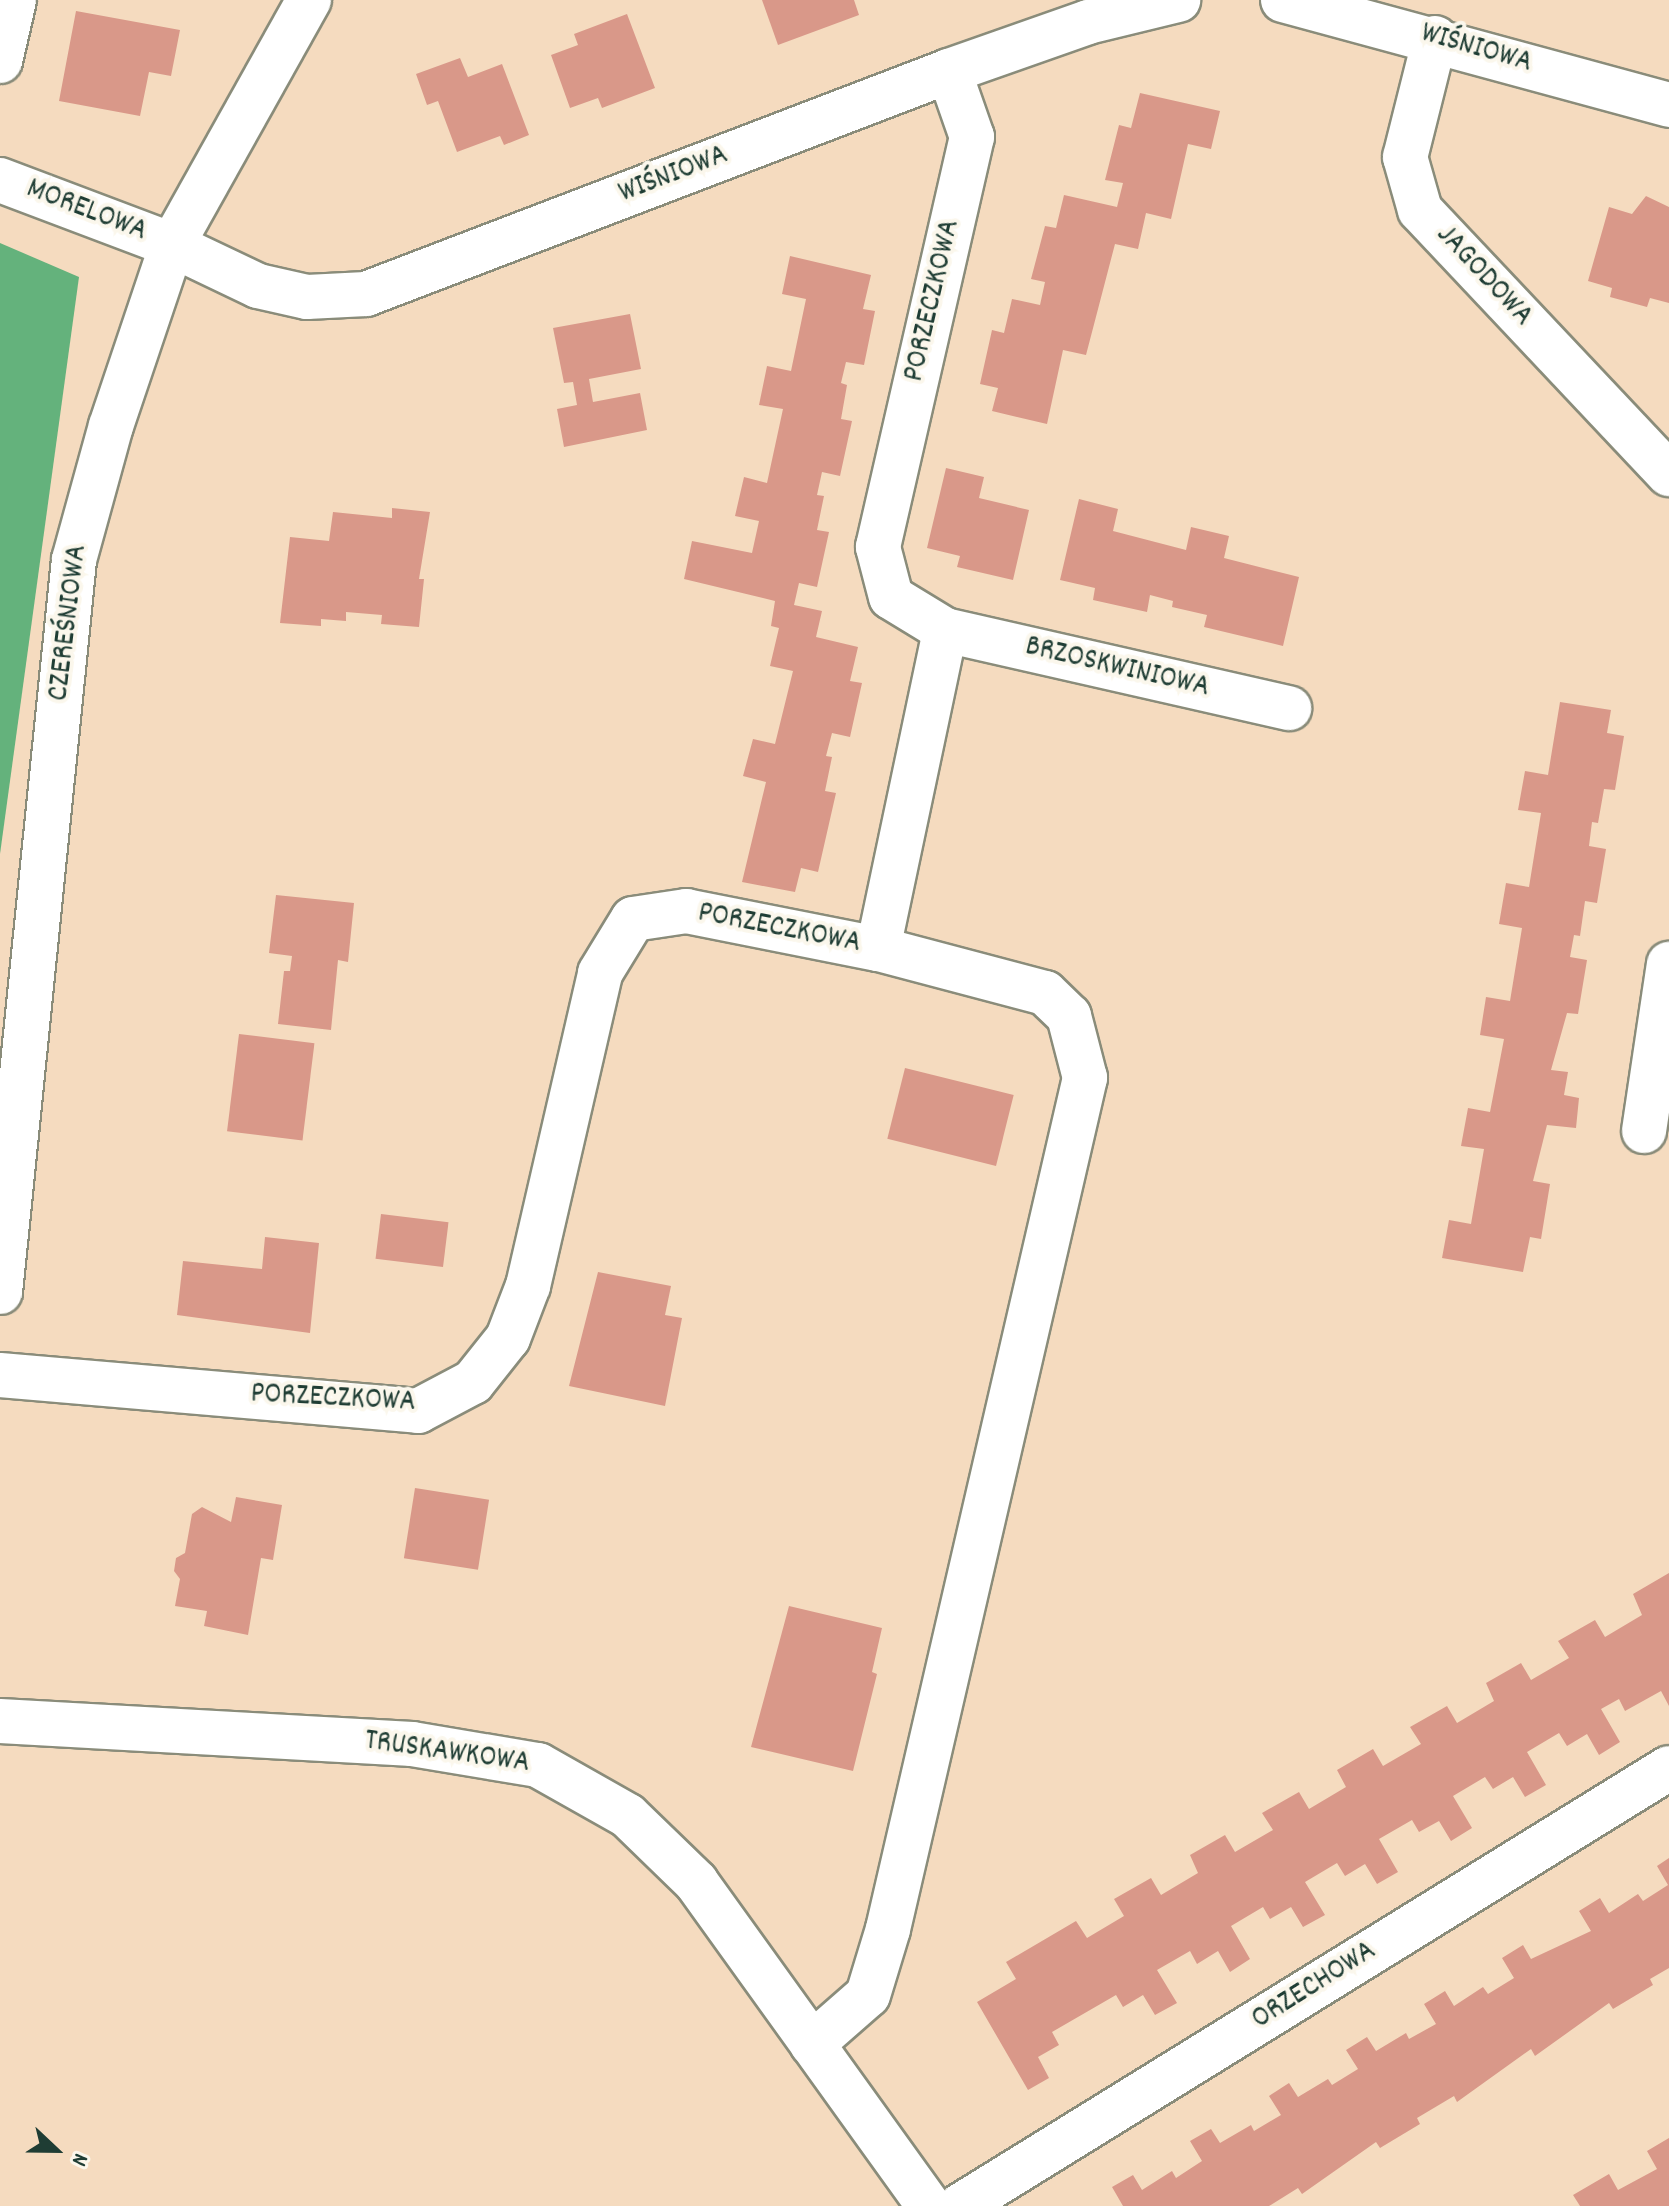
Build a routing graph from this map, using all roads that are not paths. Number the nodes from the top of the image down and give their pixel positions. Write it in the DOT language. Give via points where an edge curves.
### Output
graph roads {
  1 [pos="14,0"];
  2 [pos="309,0"];
  3 [pos="1178,0"];
  4 [pos="1283,0"];
  5 [pos="1435,38"];
  6 [pos="0,61"];
  7 [pos="949,71"];
  8 [pos="1669,105"];
  9 [pos="0,180"];
  10 [pos="172,245"];
  11 [pos="1669,474"];
  12 [pos="945,630"];
  13 [pos="1289,708"];
  14 [pos="878,949"];
  15 [pos="1669,964"];
  16 [pos="1644,1131"];
  17 [pos="0,1292"];
  18 [pos="0,1375"];
  19 [pos="0,1721"];
  20 [pos="1669,1768"];
  21 [pos="812,2044"];
  22 [pos="929,2206"];
  23 [pos="960,2206"];
  1 -- 6 [label="street"];
  2 -- 10 [label="street, CZEREŚNIOWA"];
  3 -- 7 [label="street, WIŚNIOWA" via="1088,22"];
  4 -- 5 [label="street, WIŚNIOWA"];
  5 -- 8 [label="street, WIŚNIOWA"];
  5 -- 11 [label="street, JAGODOWA" via="1405,157 1420,210"];
  7 -- 10 [label="street, WIŚNIOWA" via="366,294 307,297 258,286"];
  7 -- 12 [label="street, PORZECZKOWA" via="972,137 878,547 891,597"];
  9 -- 10 [label="street, MORELOWA"];
  10 -- 17 [label="street, CZEREŚNIOWA" via="111,426 74,560"];
  12 -- 13 [label="street, BRZOSKWINIOWA"];
  12 -- 14 [label="street, PORZECZKOWA"];
  14 -- 18 [label="street, PORZECZKOWA" via="686,911 633,919 600,973 528,1286 508,1338 473,1382 418,1411"];
  14 -- 21 [label="street" via="1045,993 1069,1016 1085,1078 888,1929 868,1995"];
  15 -- 16 [label="street"];
  19 -- 21 [label="street, TRUSKAWKOWA" via="412,1744 538,1765 628,1816 696,1882"];
  20 -- 23 [label="street, ORZECHOWA"];
  21 -- 22 [label="street, TRUSKAWKOWA"];
}
